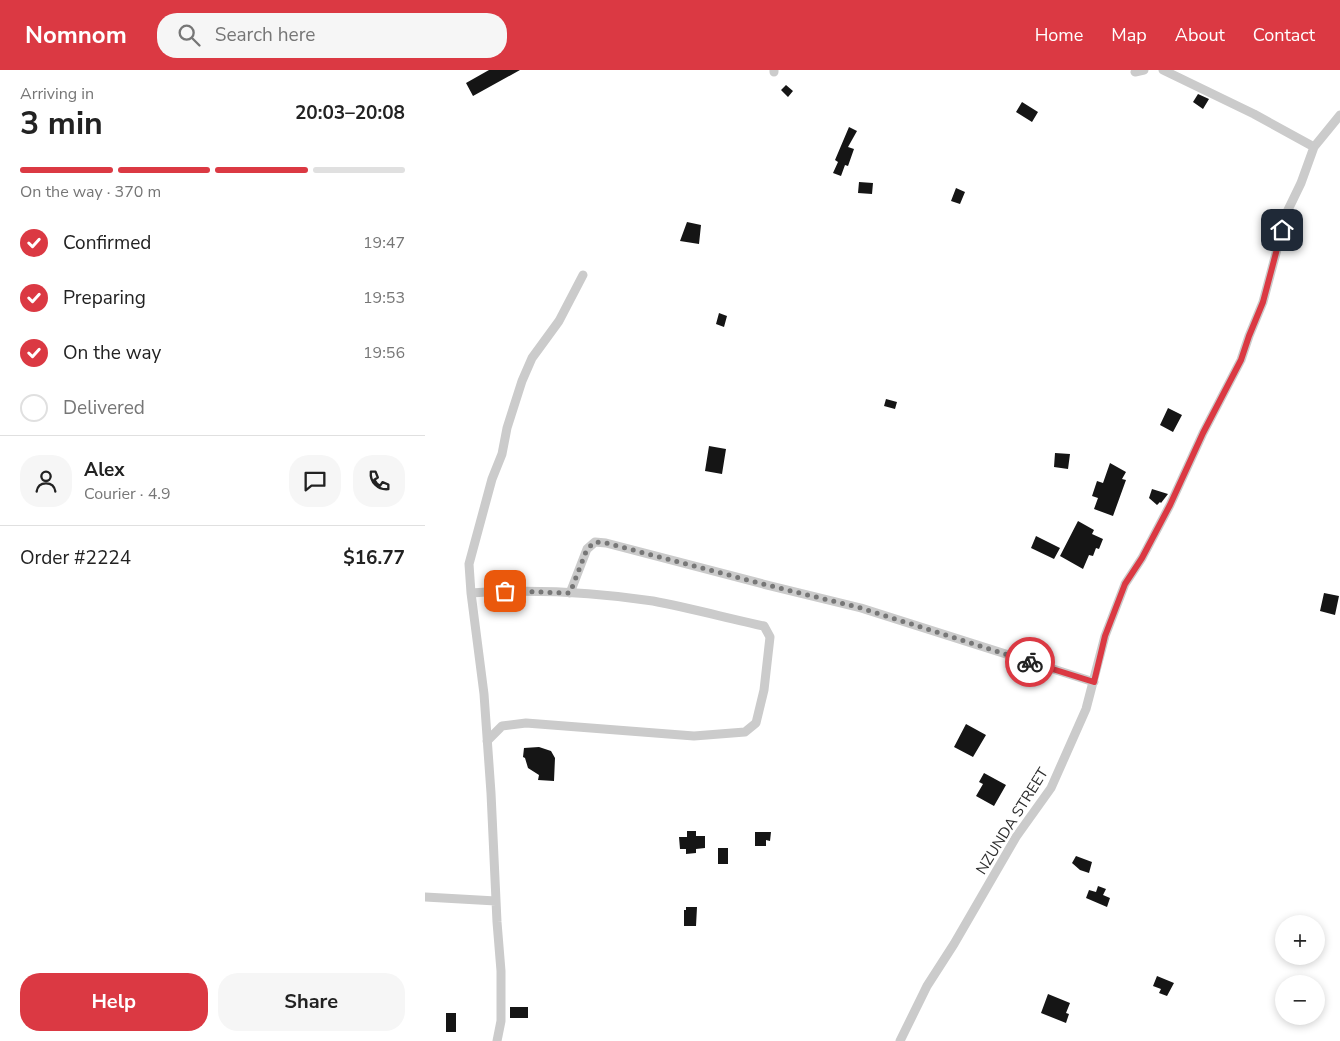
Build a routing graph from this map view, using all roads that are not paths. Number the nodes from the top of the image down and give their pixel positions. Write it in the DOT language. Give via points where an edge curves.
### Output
graph roads {
  1 [pos="1145,70"];
  2 [pos="1163,70"];
  3 [pos="1135,72"];
  4 [pos="1340,114"];
  5 [pos="1314,147"];
  6 [pos="583,275"];
  7 [pos="471,593"];
  8 [pos="570,593"];
  9 [pos="1094,682"];
  10 [pos="487,741"];
  11 [pos="425,898"];
  12 [pos="496,901"];
  13 [pos="497,1041"];
  14 [pos="900,1041"];
  1 -- 3 [label="street"];
  2 -- 5 [label="street"];
  4 -- 5 [label="street, NZUNDA STREET"];
  5 -- 9 [label="street, NZUNDA STREET" via="1287,212 1263,302 1241,360 1170,505 1125,584 1105,636"];
  6 -- 7 [label="street" via="559,321 531,358 522,381 469,564"];
  7 -- 8 [label="street"];
  7 -- 10 [label="street"];
  8 -- 9 [label="street" via="587,549 595,542 606,543 861,608"];
  8 -- 10 [label="street" via="653,602 764,626 770,637 764,690 756,723 745,732 694,736 526,723 502,726"];
  9 -- 14 [label="street, NZUNDA STREET" via="1079,726 1051,788 1016,837 927,986"];
  10 -- 12 [label="street"];
  11 -- 12 [label="street"];
  12 -- 13 [label="street" via="501,971 501,1020"];
}
